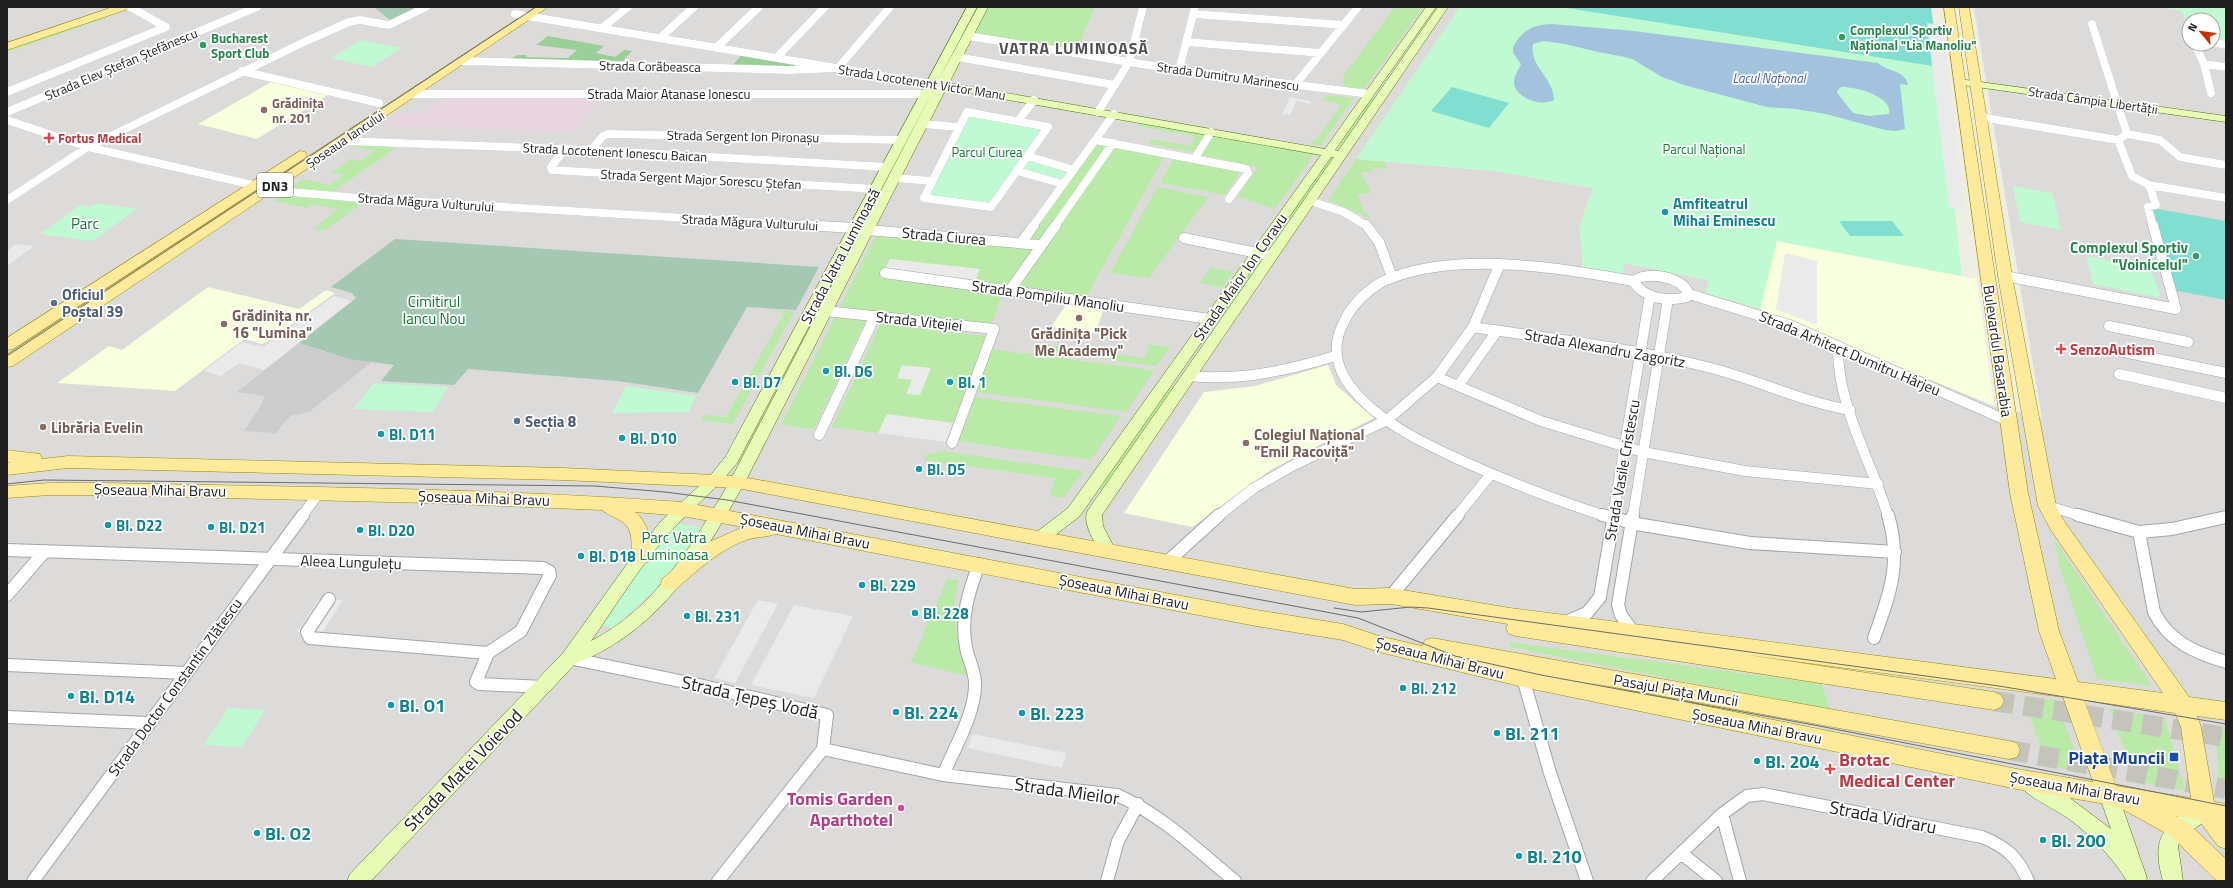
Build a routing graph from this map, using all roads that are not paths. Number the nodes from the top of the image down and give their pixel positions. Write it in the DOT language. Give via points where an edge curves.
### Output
graph roads {
  1 [pos="104,7"];
  2 [pos="124,7"];
  3 [pos="130,7"];
  4 [pos="257,7"];
  5 [pos="426,7"];
  6 [pos="543,7"];
  7 [pos="628,7"];
  8 [pos="694,7"];
  9 [pos="759,7"];
  10 [pos="825,7"];
  11 [pos="890,7"];
  12 [pos="972,7"];
  13 [pos="983,7"];
  14 [pos="1143,7"];
  15 [pos="1358,7"];
  16 [pos="1430,7"];
  17 [pos="1443,7"];
  18 [pos="1949,7"];
  19 [pos="1964,7"];
  20 [pos="1194,11"];
  21 [pos="523,13"];
  22 [pos="2092,24"];
  23 [pos="1344,25"];
  24 [pos="602,28"];
  25 [pos="968,36"];
  26 [pos="660,38"];
  27 [pos="7,39"];
  28 [pos="1415,39"];
  29 [pos="1186,42"];
  30 [pos="7,47"];
  31 [pos="717,47"];
  32 [pos="2199,52"];
  33 [pos="1321,53"];
  34 [pos="777,57"];
  35 [pos="957,57"];
  36 [pos="462,61"];
  37 [pos="1129,62"];
  38 [pos="2204,64"];
  39 [pos="2226,67"];
  40 [pos="838,68"];
  41 [pos="1179,70"];
  42 [pos="242,71"];
  43 [pos="1967,83"];
  44 [pos="1115,85"];
  45 [pos="1296,85"];
  46 [pos="934,87"];
  47 [pos="7,92"];
  48 [pos="2211,93"];
  49 [pos="413,94"];
  50 [pos="1375,96"];
  51 [pos="1034,100"];
  52 [pos="379,103"];
  53 [pos="2117,104"];
  54 [pos="7,112"];
  55 [pos="1098,112"];
  56 [pos="1114,114"];
  57 [pos="1980,117"];
  58 [pos="2226,119"];
  59 [pos="7,120"];
  60 [pos="1018,121"];
  61 [pos="922,124"];
  62 [pos="959,127"];
  63 [pos="1211,132"];
  64 [pos="2127,134"];
  65 [pos="902,140"];
  66 [pos="1095,140"];
  67 [pos="2118,140"];
  68 [pos="342,141"];
  69 [pos="1113,143"];
  70 [pos="88,146"];
  71 [pos="566,150"];
  72 [pos="591,150"];
  73 [pos="1328,152"];
  74 [pos="1028,156"];
  75 [pos="1341,156"];
  76 [pos="1195,158"];
  77 [pos="2226,165"];
  78 [pos="1074,170"];
  79 [pos="1017,171"];
  80 [pos="891,172"];
  81 [pos="932,181"];
  82 [pos="1063,184"];
  83 [pos="2149,185"];
  84 [pos="252,186"];
  85 [pos="269,189"];
  86 [pos="876,189"];
  87 [pos="2226,198"];
  88 [pos="1230,199"];
  89 [pos="7,200"];
  90 [pos="1310,201"];
  91 [pos="861,229"];
  92 [pos="1184,238"];
  93 [pos="1021,243"];
  94 [pos="1040,245"];
  95 [pos="1258,252"];
  96 [pos="1272,256"];
  97 [pos="1499,266"];
  98 [pos="885,273"];
  99 [pos="2005,276"];
  100 [pos="1392,277"];
  101 [pos="1633,281"];
  102 [pos="1010,290"];
  103 [pos="1689,294"];
  104 [pos="1650,295"];
  105 [pos="1668,299"];
  106 [pos="826,311"];
  107 [pos="875,316"];
  108 [pos="1210,319"];
  109 [pos="1225,324"];
  110 [pos="2109,326"];
  111 [pos="1473,327"];
  112 [pos="1497,331"];
  113 [pos="2188,342"];
  114 [pos="7,345"];
  115 [pos="1838,346"];
  116 [pos="2114,350"];
  117 [pos="1642,351"];
  118 [pos="1658,355"];
  119 [pos="1335,356"];
  120 [pos="7,362"];
  121 [pos="1174,371"];
  122 [pos="2226,373"];
  123 [pos="2120,374"];
  124 [pos="1189,376"];
  125 [pos="1438,377"];
  126 [pos="1458,386"];
  127 [pos="2226,398"];
  128 [pos="1850,410"];
  129 [pos="1387,420"];
  130 [pos="2008,421"];
  131 [pos="819,435"];
  132 [pos="952,443"];
  133 [pos="1626,448"];
  134 [pos="1643,452"];
  135 [pos="7,456"];
  136 [pos="68,462"];
  137 [pos="7,469"];
  138 [pos="1490,474"];
  139 [pos="715,480"];
  140 [pos="737,482"];
  141 [pos="1878,484"];
  142 [pos="7,492"];
  143 [pos="318,494"];
  144 [pos="696,496"];
  145 [pos="602,503"];
  146 [pos="2047,506"];
  147 [pos="723,508"];
  148 [pos="682,509"];
  149 [pos="2226,517"];
  150 [pos="1613,518"];
  151 [pos="1632,523"];
  152 [pos="788,528"];
  153 [pos="2139,532"];
  154 [pos="1040,538"];
  155 [pos="7,550"];
  156 [pos="45,551"];
  157 [pos="1108,551"];
  158 [pos="1895,552"];
  159 [pos="641,557"];
  160 [pos="270,559"];
  161 [pos="1166,563"];
  162 [pos="979,564"];
  163 [pos="670,583"];
  164 [pos="7,595"];
  165 [pos="1391,596"];
  166 [pos="1355,597"];
  167 [pos="329,599"];
  168 [pos="1561,623"];
  169 [pos="1343,632"];
  170 [pos="1634,633"];
  171 [pos="1874,638"];
  172 [pos="488,653"];
  173 [pos="569,658"];
  174 [pos="2226,662"];
  175 [pos="7,665"];
  176 [pos="186,673"];
  177 [pos="1524,678"];
  178 [pos="542,687"];
  179 [pos="2070,690"];
  180 [pos="1994,701"];
  181 [pos="2183,705"];
  182 [pos="2226,711"];
  183 [pos="7,717"];
  184 [pos="148,723"];
  185 [pos="823,749"];
  186 [pos="2009,750"];
  187 [pos="942,775"];
  188 [pos="2017,778"];
  189 [pos="2110,795"];
  190 [pos="1138,804"];
  191 [pos="2204,810"];
  192 [pos="1722,814"];
  193 [pos="2226,814"];
  194 [pos="2178,829"];
  195 [pos="2226,840"];
  196 [pos="1681,853"];
  197 [pos="2226,874"];
  198 [pos="2137,880"];
  199 [pos="32,881"];
  200 [pos="357,881"];
  201 [pos="718,881"];
  202 [pos="1107,881"];
  203 [pos="1235,881"];
  204 [pos="1587,881"];
  205 [pos="1652,881"];
  206 [pos="1716,881"];
  207 [pos="1740,881"];
  208 [pos="2028,881"];
  209 [pos="2173,881"];
  1 -- 27 [label="main road"];
  2 -- 30 [label="main road"];
  3 -- 47 [label="street, Strada Elev Ștefan Ștefănescu" via="166,27"];
  4 -- 54 [label="street, Strada Elev Ștefan Ștefănescu"];
  5 -- 42 [label="street" via="389,25 360,20 350,22"];
  6 -- 21 [label="main road, Șoseaua Iancului / DN3"];
  7 -- 24 [label="street"];
  8 -- 26 [label="street"];
  9 -- 31 [label="street"];
  10 -- 34 [label="street"];
  11 -- 40 [label="street"];
  12 -- 46 [label="street, Strada Vatra Luminoasă"];
  13 -- 25 [label="street, Strada Vatra Luminoasă"];
  14 -- 37 [label="street"];
  15 -- 23 [label="street"];
  16 -- 28 [label="street, Strada Maior Ion Coravu"];
  17 -- 28 [label="street, Strada Maior Ion Coravu"];
  18 -- 43 [label="main road, Bulevardul Basarabia"];
  19 -- 43 [label="main road, Bulevardul Basarabia"];
  20 -- 23 [label="street"];
  20 -- 29 [label="street"];
  21 -- 24 [label="street, Strada Locotenent Victor Manu"];
  21 -- 36 [label="main road, Șoseaua Iancului / DN3"];
  21 -- 52 [label="main road, Șoseaua Iancului / DN3"];
  22 -- 53 [label="street"];
  23 -- 33 [label="street"];
  24 -- 26 [label="street, Strada Locotenent Victor Manu"];
  25 -- 35 [label="street, Strada Vatra Luminoasă"];
  25 -- 37 [label="street, Strada Dumitru Marinescu"];
  26 -- 31 [label="street, Strada Locotenent Victor Manu"];
  28 -- 50 [label="street, Strada Maior Ion Coravu"];
  29 -- 33 [label="street"];
  29 -- 41 [label="street"];
  31 -- 34 [label="street, Strada Locotenent Victor Manu"];
  32 -- 38 [label="street"];
  33 -- 45 [label="street"];
  34 -- 40 [label="street, Strada Locotenent Victor Manu"];
  35 -- 44 [label="street"];
  35 -- 46 [label="street, Strada Vatra Luminoasă"];
  36 -- 40 [label="street, Strada Corăbeasca" via="799,70"];
  36 -- 49 [label="main road, Șoseaua Iancului / DN3"];
  37 -- 41 [label="street, Strada Dumitru Marinescu"];
  37 -- 44 [label="street"];
  38 -- 39 [label="street"];
  38 -- 48 [label="street"];
  40 -- 46 [label="street, Strada Locotenent Victor Manu"];
  41 -- 45 [label="street, Strada Dumitru Marinescu"];
  42 -- 52 [label="street"];
  42 -- 70 [label="street"];
  43 -- 53 [label="street, Strada Câmpia Libertății"];
  43 -- 57 [label="main road, Bulevardul Basarabia"];
  43 -- 130 [label="main road, Bulevardul Basarabia"];
  44 -- 55 [label="street"];
  45 -- 50 [label="street, Strada Dumitru Marinescu"];
  46 -- 49 [label="street, Strada Maior Atanase Ionescu"];
  46 -- 51 [label="street, Strada Locotenent Victor Manu"];
  46 -- 61 [label="street, Strada Vatra Luminoasă"];
  46 -- 65 [label="street, Strada Vatra Luminoasă"];
  49 -- 68 [label="main road, Șoseaua Iancului / DN3"];
  50 -- 73 [label="street, Strada Maior Ion Coravu"];
  50 -- 75 [label="street, Strada Maior Ion Coravu"];
  51 -- 55 [label="street, Strada Locotenent Victor Manu"];
  51 -- 60 [label="street"];
  52 -- 84 [label="main road, Șoseaua Iancului / DN3"];
  53 -- 58 [label="street, Strada Câmpia Libertății"];
  53 -- 64 [label="street"];
  55 -- 56 [label="street, Strada Locotenent Victor Manu"];
  56 -- 63 [label="street, Strada Locotenent Victor Manu"];
  56 -- 66 [label="street"];
  57 -- 67 [label="street"];
  57 -- 99 [label="main road, Bulevardul Basarabia"];
  59 -- 70 [label="street, Strada Măgura Vulturului"];
  60 -- 62 [label="street" via="967,112"];
  60 -- 74 [label="street" via="1048,127"];
  61 -- 62 [label="street"];
  61 -- 80 [label="street, Strada Vatra Luminoasă"];
  62 -- 81 [label="street"];
  63 -- 73 [label="street, Strada Locotenent Victor Manu"];
  63 -- 76 [label="street"];
  64 -- 67 [label="street"];
  64 -- 77 [label="street" via="2160,140 2180,157"];
  65 -- 72 [label="street, Strada Sergent Ion Pironașu" via="608,134"];
  65 -- 80 [label="street, Strada Vatra Luminoasă"];
  66 -- 69 [label="street"];
  66 -- 78 [label="street"];
  67 -- 83 [label="street" via="2132,176"];
  68 -- 71 [label="street, Strada Locotenent Ionescu Baican"];
  68 -- 85 [label="main road, Șoseaua Iancului / DN3"];
  69 -- 76 [label="street"];
  69 -- 94 [label="street"];
  70 -- 84 [label="street, Strada Măgura Vulturului"];
  70 -- 89 [label="street"];
  71 -- 72 [label="street, Strada Locotenent Ionescu Baican"];
  71 -- 86 [label="street, Strada Sergent Major Sorescu Ștefan" via="551,167 552,170"];
  72 -- 80 [label="street, Strada Locotenent Ionescu Baican"];
  73 -- 75 [label="street, Strada Locotenent Victor Manu"];
  73 -- 95 [label="street, Strada Maior Ion Coravu"];
  74 -- 78 [label="street"];
  74 -- 79 [label="street"];
  75 -- 90 [label="street, Strada Maior Ion Coravu"];
  76 -- 88 [label="street" via="1246,169 1248,174"];
  78 -- 82 [label="street"];
  79 -- 81 [label="street" via="991,207 924,198"];
  79 -- 82 [label="street"];
  80 -- 81 [label="street"];
  80 -- 86 [label="street, Strada Vatra Luminoasă"];
  80 -- 91 [label="street, Strada Vatra Luminoasă"];
  82 -- 93 [label="street"];
  83 -- 87 [label="street"];
  83 -- 99 [label="street, Bulevardul Basarabia" via="2156,204 2148,207 2176,310"];
  84 -- 85 [label="street, Strada Măgura Vulturului"];
  84 -- 114 [label="main road, Șoseaua Iancului / DN3"];
  85 -- 91 [label="street, Strada Măgura Vulturului" via="371,199"];
  85 -- 120 [label="main road, Șoseaua Iancului / DN3"];
  86 -- 91 [label="street, Strada Vatra Luminoasă"];
  90 -- 96 [label="street, Strada Maior Ion Coravu"];
  90 -- 100 [label="street" via="1342,212 1372,231"];
  91 -- 93 [label="street, Strada Ciurea"];
  91 -- 106 [label="street, Strada Vatra Luminoasă"];
  91 -- 139 [label="street, Strada Vatra Luminoasă" via="732,459"];
  92 -- 95 [label="street"];
  93 -- 94 [label="street, Strada Ciurea"];
  94 -- 102 [label="street"];
  95 -- 96 [label="street"];
  95 -- 108 [label="street, Strada Maior Ion Coravu"];
  96 -- 109 [label="street, Strada Maior Ion Coravu"];
  97 -- 100 [label="street, Strada Arhitect Dumitru Hârjeu" via="1426,269"];
  97 -- 101 [label="street, Strada Arhitect Dumitru Hârjeu" via="1589,272"];
  97 -- 111 [label="street"];
  98 -- 102 [label="street, Strada Pompiliu Manoliu"];
  99 -- 146 [label="main road, Bulevardul Basarabia" via="2040,479"];
  100 -- 119 [label="street, Strada Arhitect Dumitru Hârjeu" via="1364,295 1352,308 1338,334"];
  101 -- 103 [label="street, Strada Arhitect Dumitru Hârjeu" via="1646,275 1673,280 1685,286"];
  101 -- 104 [label="street" via="1639,290"];
  102 -- 108 [label="street, Strada Pompiliu Manoliu"];
  103 -- 105 [label="street" via="1681,299"];
  103 -- 115 [label="street, Strada Arhitect Dumitru Hârjeu" via="1760,314"];
  104 -- 105 [label="street"];
  104 -- 117 [label="street, Strada Vasile Cristescu"];
  105 -- 118 [label="street, Strada Vasile Cristescu"];
  106 -- 107 [label="street, Strada Vitejiei"];
  106 -- 140 [label="street, Strada Vatra Luminoasă"];
  107 -- 131 [label="street"];
  107 -- 132 [label="street, Strada Vitejiei" via="994,329"];
  108 -- 109 [label="street"];
  108 -- 121 [label="street, Strada Maior Ion Coravu"];
  109 -- 124 [label="street, Strada Maior Ion Coravu"];
  110 -- 113 [label="street"];
  111 -- 112 [label="street, Strada Alexandru Zagoritz"];
  111 -- 125 [label="street"];
  112 -- 117 [label="street, Strada Alexandru Zagoritz"];
  112 -- 126 [label="street"];
  115 -- 128 [label="street" via="1838,376"];
  115 -- 130 [label="street, Strada Arhitect Dumitru Hârjeu"];
  116 -- 122 [label="street"];
  117 -- 118 [label="street, Strada Alexandru Zagoritz"];
  117 -- 133 [label="street, Strada Vasile Cristescu"];
  118 -- 128 [label="street, Strada Alexandru Zagoritz" via="1714,368 1829,408"];
  118 -- 134 [label="street, Strada Vasile Cristescu"];
  119 -- 124 [label="street" via="1284,371 1243,378"];
  119 -- 129 [label="street" via="1352,388"];
  121 -- 124 [label="street"];
  121 -- 154 [label="street, Strada Maior Ion Coravu" via="1074,512"];
  123 -- 127 [label="street"];
  124 -- 157 [label="street, Strada Maior Ion Coravu" via="1094,514 1095,526"];
  125 -- 126 [label="street"];
  125 -- 129 [label="street"];
  126 -- 133 [label="street" via="1534,418"];
  128 -- 141 [label="street"];
  129 -- 138 [label="street" via="1429,445"];
  129 -- 161 [label="street" via="1292,466 1254,488 1230,505"];
  130 -- 179 [label="main road, Bulevardul Basarabia" via="2038,587 2049,631"];
  133 -- 134 [label="street"];
  133 -- 150 [label="street, Strada Vasile Cristescu"];
  134 -- 141 [label="street" via="1745,471"];
  134 -- 151 [label="street, Strada Vasile Cristescu"];
  135 -- 136 [label="main road"];
  136 -- 137 [label="main road, Șoseaua Mihai Bravu"];
  136 -- 139 [label="main road, Șoseaua Mihai Bravu"];
  138 -- 150 [label="street"];
  138 -- 165 [label="street"];
  139 -- 140 [label="main road, Șoseaua Mihai Bravu"];
  139 -- 144 [label="street, Strada Vatra Luminoasă"];
  140 -- 147 [label="street, Strada Vatra Luminoasă"];
  140 -- 154 [label="main road, Șoseaua Mihai Bravu"];
  141 -- 158 [label="street"];
  142 -- 143 [label="main road, Șoseaua Mihai Bravu" via="102,489"];
  143 -- 145 [label="main road, Șoseaua Mihai Bravu"];
  143 -- 160 [label="street, Strada Doctor Constantin Zlătescu"];
  144 -- 148 [label="street, Strada Matei Voievod"];
  145 -- 148 [label="main road, Șoseaua Mihai Bravu"];
  145 -- 159 [label="main road" via="634,520 640,535"];
  146 -- 153 [label="street"];
  146 -- 181 [label="main road, Bulevardul Basarabia" via="2057,525"];
  147 -- 148 [label="main road, Șoseaua Mihai Bravu"];
  147 -- 152 [label="main road, Șoseaua Mihai Bravu"];
  147 -- 163 [label="street, Strada Matei Voievod"];
  148 -- 159 [label="street, Strada Matei Voievod"];
  149 -- 153 [label="street" via="2172,529"];
  150 -- 151 [label="street"];
  150 -- 168 [label="street, Strada Vasile Cristescu" via="1600,598 1586,616"];
  151 -- 158 [label="street" via="1751,543"];
  151 -- 170 [label="street, Strada Vasile Cristescu" via="1618,605 1621,615"];
  152 -- 162 [label="main road, Șoseaua Mihai Bravu"];
  152 -- 163 [label="main road" via="752,531 728,539"];
  153 -- 174 [label="street" via="2158,624 2173,639 2191,649"];
  154 -- 157 [label="main road, Șoseaua Mihai Bravu"];
  155 -- 156 [label="street, Aleea Lungulețu"];
  156 -- 160 [label="street, Aleea Lungulețu"];
  156 -- 164 [label="street"];
  157 -- 161 [label="main road, Șoseaua Mihai Bravu"];
  158 -- 171 [label="street" via="1893,583"];
  159 -- 173 [label="street, Strada Matei Voievod"];
  160 -- 172 [label="street, Aleea Lungulețu" via="543,568 549,571 550,575 521,630"];
  160 -- 176 [label="street, Strada Doctor Constantin Zlătescu"];
  161 -- 166 [label="main road, Șoseaua Mihai Bravu"];
  162 -- 169 [label="main road, Șoseaua Mihai Bravu" via="1256,618"];
  162 -- 187 [label="street" via="967,596 964,615 965,646 975,683 958,739"];
  163 -- 173 [label="street, Strada Matei Voievod" via="630,626 614,637"];
  165 -- 166 [label="main road, Șoseaua Mihai Bravu"];
  165 -- 168 [label="main road, Șoseaua Mihai Bravu"];
  166 -- 180 [label="main road" via="1497,625"];
  167 -- 172 [label="street" via="307,632 310,638"];
  168 -- 170 [label="main road, Șoseaua Mihai Bravu"];
  169 -- 177 [label="main road, Șoseaua Mihai Bravu" via="1379,644"];
  169 -- 186 [label="main road, Pasajul Piața Muncii" via="1425,644"];
  170 -- 179 [label="main road, Șoseaua Mihai Bravu" via="1997,678"];
  172 -- 178 [label="street" via="477,677 476,682 479,684"];
  173 -- 178 [label="street, Strada Matei Voievod"];
  173 -- 185 [label="street, Strada Țepeș Vodă" via="827,715"];
  175 -- 176 [label="street"];
  176 -- 184 [label="street, Strada Doctor Constantin Zlătescu"];
  177 -- 188 [label="main road, Șoseaua Mihai Bravu"];
  177 -- 204 [label="street" via="1550,773"];
  178 -- 200 [label="street, Strada Matei Voievod"];
  179 -- 181 [label="main road, Șoseaua Mihai Bravu"];
  179 -- 189 [label="main road"];
  181 -- 182 [label="main road, Șoseaua Mihai Bravu"];
  181 -- 191 [label="main road, Bulevardul Basarabia" via="2192,726"];
  183 -- 184 [label="street"];
  184 -- 199 [label="street, Strada Doctor Constantin Zlătescu"];
  185 -- 187 [label="street, Strada Mieilor"];
  185 -- 201 [label="street"];
  187 -- 190 [label="street, Strada Mieilor" via="1103,792"];
  188 -- 189 [label="main road, Șoseaua Mihai Bravu"];
  188 -- 198 [label="street" via="2086,819 2110,842"];
  189 -- 191 [label="main road, Șoseaua Mihai Bravu"];
  189 -- 194 [label="main road" via="2131,803"];
  189 -- 198 [label="street"];
  190 -- 202 [label="street" via="1118,841"];
  190 -- 203 [label="street, Strada Mieilor"];
  191 -- 193 [label="main road, Șoseaua Mihai Bravu"];
  191 -- 194 [label="street"];
  191 -- 195 [label="main road"];
  192 -- 196 [label="street, Strada Vidraru"];
  192 -- 207 [label="street"];
  192 -- 208 [label="street, Strada Vidraru" via="1747,796 1763,794 1982,836 2014,855 2022,864"];
  194 -- 197 [label="main road"];
  194 -- 209 [label="street" via="2169,840 2167,850"];
  196 -- 205 [label="street, Strada Vidraru"];
  196 -- 206 [label="street"];
}
